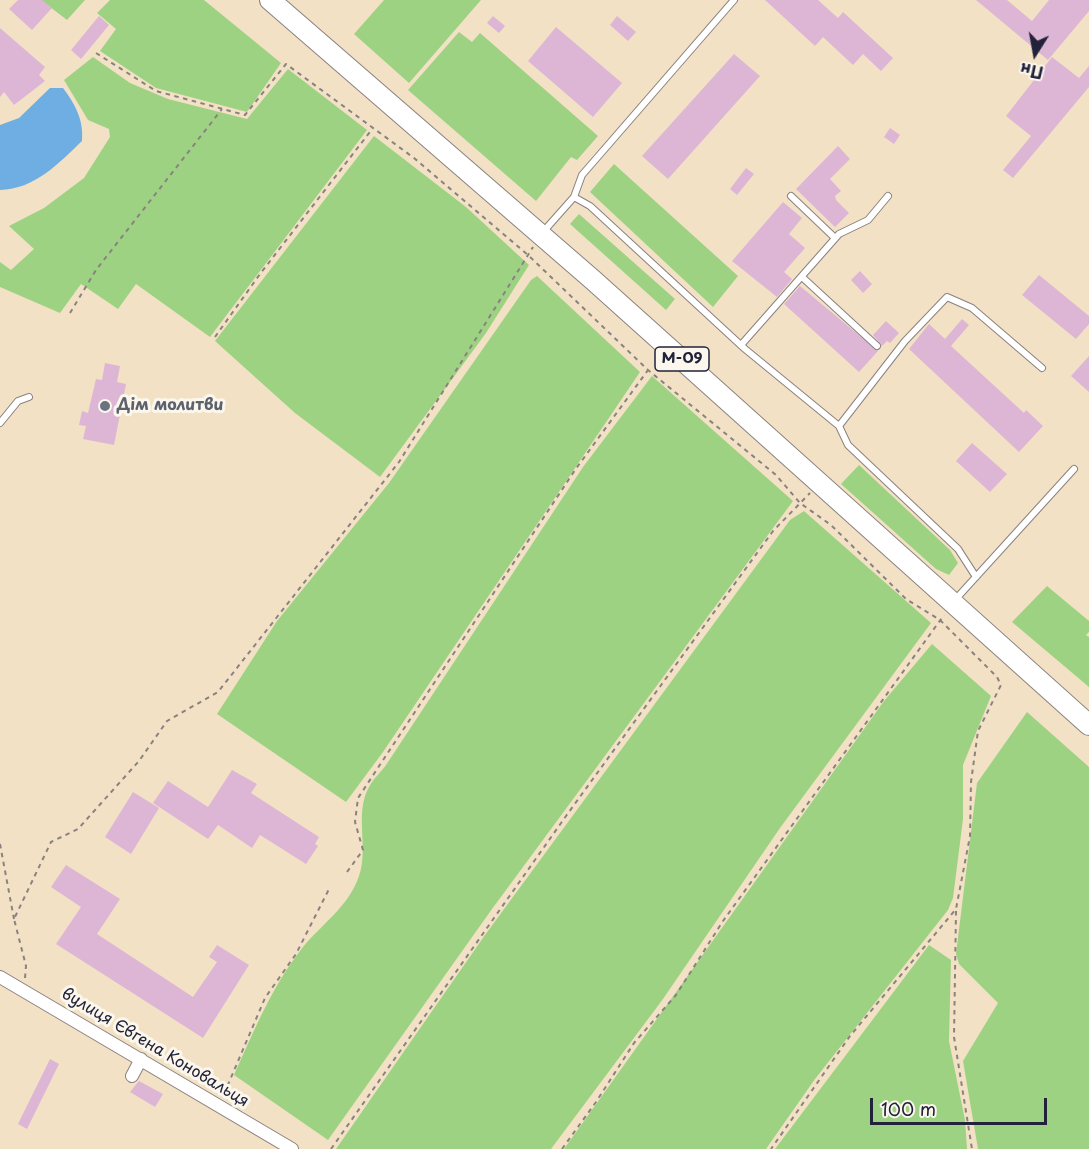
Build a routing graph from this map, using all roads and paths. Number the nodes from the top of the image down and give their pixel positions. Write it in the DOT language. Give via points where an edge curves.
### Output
graph roads {
  1 [pos="270,0"];
  2 [pos="734,0"];
  3 [pos="96,53"];
  4 [pos="222,109"];
  5 [pos="373,128"];
  6 [pos="791,196"];
  7 [pos="888,196"];
  8 [pos="574,197"];
  9 [pos="541,235"];
  10 [pos="835,238"];
  11 [pos="528,255"];
  12 [pos="802,276"];
  13 [pos="70,313"];
  14 [pos="215,337"];
  15 [pos="741,345"];
  16 [pos="877,346"];
  17 [pos="1042,368"];
  18 [pos="648,370"];
  19 [pos="29,397"];
  20 [pos="0,423"];
  21 [pos="839,426"];
  22 [pos="1074,469"];
  23 [pos="820,483"];
  24 [pos="800,503"];
  25 [pos="976,577"];
  26 [pos="953,602"];
  27 [pos="940,620"];
  28 [pos="1089,725"];
  29 [pos="0,844"];
  30 [pos="347,872"];
  31 [pos="329,890"];
  32 [pos="956,909"];
  33 [pos="14,919"];
  34 [pos="0,977"];
  35 [pos="24,990"];
  36 [pos="141,1059"];
  37 [pos="132,1076"];
  38 [pos="220,1105"];
  39 [pos="292,1149"];
  40 [pos="331,1149"];
  41 [pos="562,1149"];
  42 [pos="771,1149"];
  43 [pos="972,1149"];
  1 -- 9 [label="highway, М-09"];
  2 -- 8 [label="lane" via="582,174"];
  3 -- 4 [label="path" via="156,91"];
  4 -- 5 [label="path" via="245,115 286,64"];
  4 -- 13 [label="path" via="96,270"];
  5 -- 11 [label="path"];
  5 -- 14 [label="path"];
  6 -- 10 [label="lane"];
  7 -- 10 [label="lane" via="868,220"];
  8 -- 9 [label="lane"];
  8 -- 15 [label="lane" via="590,206"];
  9 -- 11 [label="path"];
  9 -- 23 [label="highway, М-09"];
  10 -- 12 [label="lane"];
  11 -- 18 [label="path"];
  11 -- 33 [label="path" via="399,462 218,692 167,721 139,761 78,829 51,842"];
  12 -- 15 [label="lane"];
  12 -- 16 [label="lane"];
  15 -- 21 [label="lane"];
  17 -- 21 [label="lane" via="972,308 947,297 905,342"];
  18 -- 24 [label="path" via="776,475"];
  18 -- 30 [label="path" via="575,470 358,798 355,822 363,850"];
  19 -- 20 [label="lane" via="18,401"];
  21 -- 25 [label="lane" via="848,445 958,549"];
  22 -- 25 [label="lane"];
  23 -- 24 [label="path"];
  23 -- 26 [label="highway, М-09"];
  24 -- 27 [label="path" via="831,525 906,599"];
  24 -- 40 [label="path" via="773,531 566,816"];
  25 -- 26 [label="lane"];
  26 -- 27 [label="path"];
  26 -- 28 [label="highway, М-09"];
  27 -- 32 [label="path" via="1001,685 978,731 971,782 970,836"];
  27 -- 41 [label="path" via="723,921 676,995 634,1043"];
  29 -- 33 [label="path"];
  31 -- 38 [label="path" via="296,954 265,998"];
  32 -- 42 [label="path" via="850,1036"];
  32 -- 43 [label="path" via="954,1037"];
  33 -- 35 [label="path" via="26,966"];
  34 -- 35 [label="street, вулиця Євгена Коновальця"];
  35 -- 36 [label="street, вулиця Євгена Коновальця"];
  36 -- 37 [label="street"];
  36 -- 38 [label="street, вулиця Євгена Коновальця"];
  38 -- 39 [label="street, вулиця Євгена Коновальця"];
}
